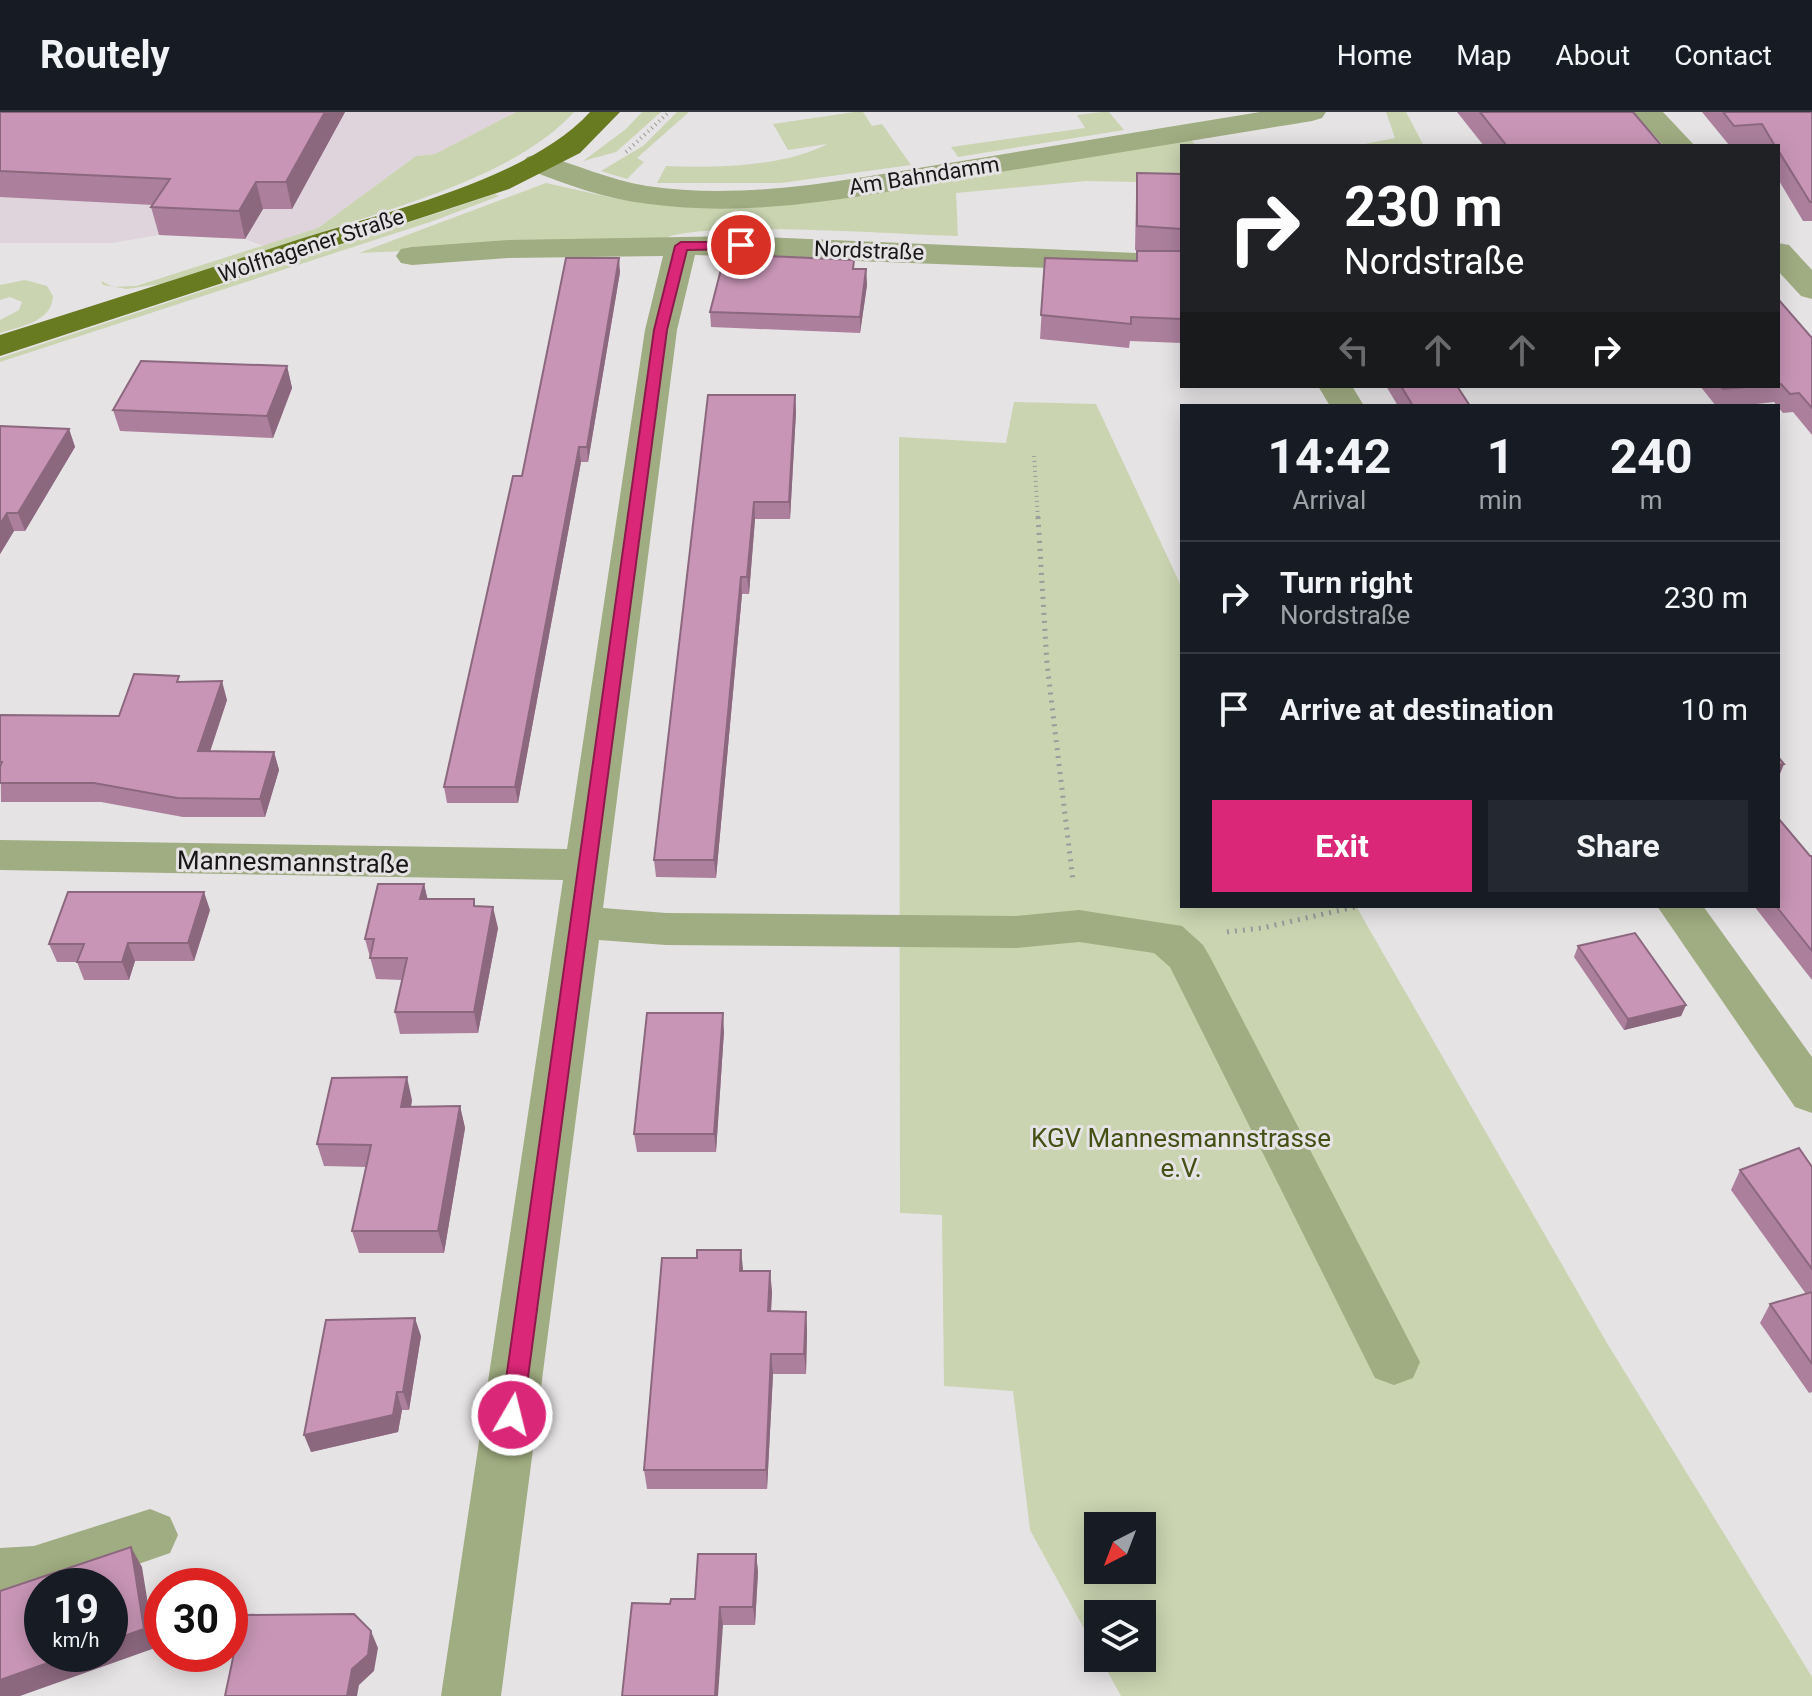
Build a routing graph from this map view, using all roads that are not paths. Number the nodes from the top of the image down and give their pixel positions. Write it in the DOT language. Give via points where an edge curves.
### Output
graph roads {
  1 [pos="606,112"];
  2 [pos="1312,112"];
  3 [pos="1647,112"];
  4 [pos="1678,144"];
  5 [pos="537,163"];
  6 [pos="681,246"];
  7 [pos="412,256"];
  8 [pos="1780,257"];
  9 [pos="1180,264"];
  10 [pos="1812,289"];
  11 [pos="0,346"];
  12 [pos="0,855"];
  13 [pos="586,865"];
  14 [pos="1680,908"];
  15 [pos="580,922"];
  16 [pos="1812,1094"];
  17 [pos="1394,1362"];
  18 [pos="150,1535"];
  19 [pos="0,1575"];
  20 [pos="471,1696"];
  1 -- 5 [label="main road, Wolfhagener Straße" via="585,134"];
  2 -- 5 [label="street, Am Bahndamm" via="848,187 758,196 620,190 586,184"];
  3 -- 4 [label="street"];
  5 -- 11 [label="main road, Wolfhagener Straße" via="425,209"];
  6 -- 7 [label="street, Nordstraße"];
  6 -- 9 [label="street, Nordstraße"];
  6 -- 13 [label="street" via="661,330"];
  8 -- 10 [label="street"];
  12 -- 13 [label="street, Mannesmannstraße"];
  13 -- 15 [label="street"];
  14 -- 16 [label="street"];
  15 -- 17 [label="street" via="698,930 1016,932 1079,926 1166,938 1187,957"];
  15 -- 20 [label="street"];
  18 -- 19 [label="street" via="34,1573"];
}
